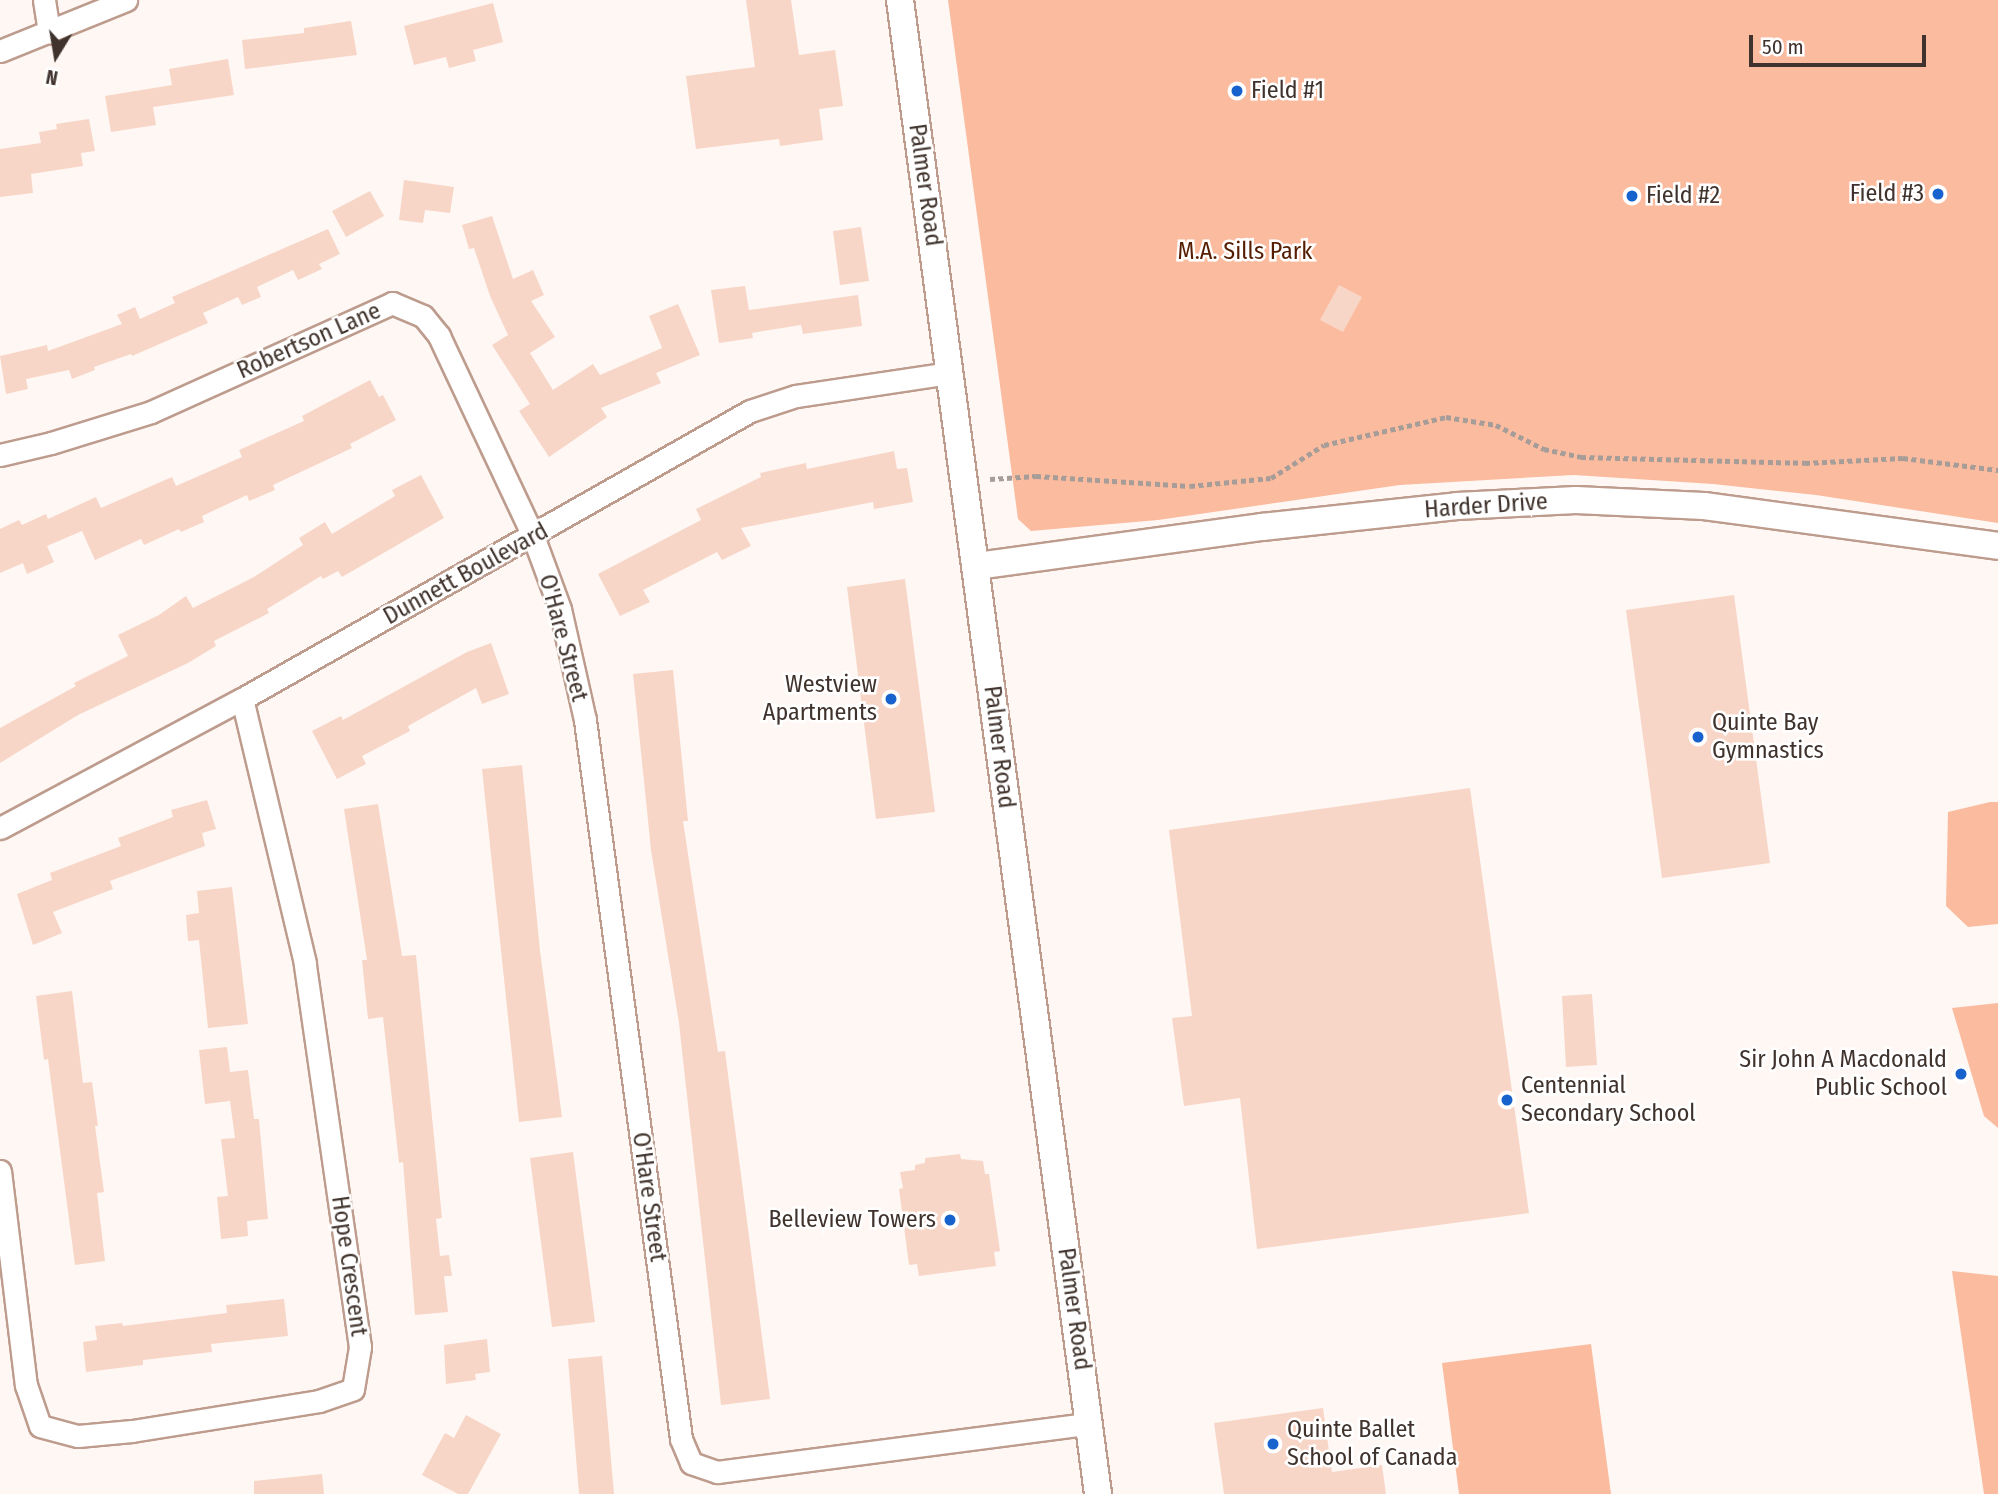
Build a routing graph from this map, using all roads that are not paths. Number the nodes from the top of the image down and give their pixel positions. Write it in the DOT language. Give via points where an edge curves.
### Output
graph roads {
  1 [pos="44,0"];
  2 [pos="126,0"];
  3 [pos="900,0"];
  4 [pos="48,33"];
  5 [pos="0,51"];
  6 [pos="950,373"];
  7 [pos="0,455"];
  8 [pos="533,536"];
  9 [pos="1998,545"];
  10 [pos="976,566"];
  11 [pos="242,699"];
  12 [pos="0,828"];
  13 [pos="0,1171"];
  14 [pos="1089,1424"];
  15 [pos="1098,1494"];
  1 -- 4 [label="street"];
  2 -- 4 [label="street"];
  3 -- 6 [label="street, Palmer Road"];
  4 -- 5 [label="street"];
  6 -- 8 [label="street, Dunnett Boulevard" via="796,396 750,411"];
  6 -- 10 [label="street, Palmer Road"];
  7 -- 8 [label="street, Robertson Lane" via="151,412 392,303 423,316 439,336"];
  8 -- 11 [label="street, Dunnett Boulevard"];
  8 -- 14 [label="street, O'Hare Street" via="560,609 585,720 681,1439 691,1463 717,1472"];
  9 -- 10 [label="street, Harder Drive" via="1704,506 1576,500 1457,506"];
  10 -- 14 [label="street, Palmer Road"];
  11 -- 12 [label="street, Dunnett Boulevard"];
  11 -- 13 [label="street, Hope Crescent" via="306,963 360,1347 353,1389 319,1401 132,1431 78,1436 40,1426 26,1385"];
  14 -- 15 [label="street, Palmer Road"];
}
